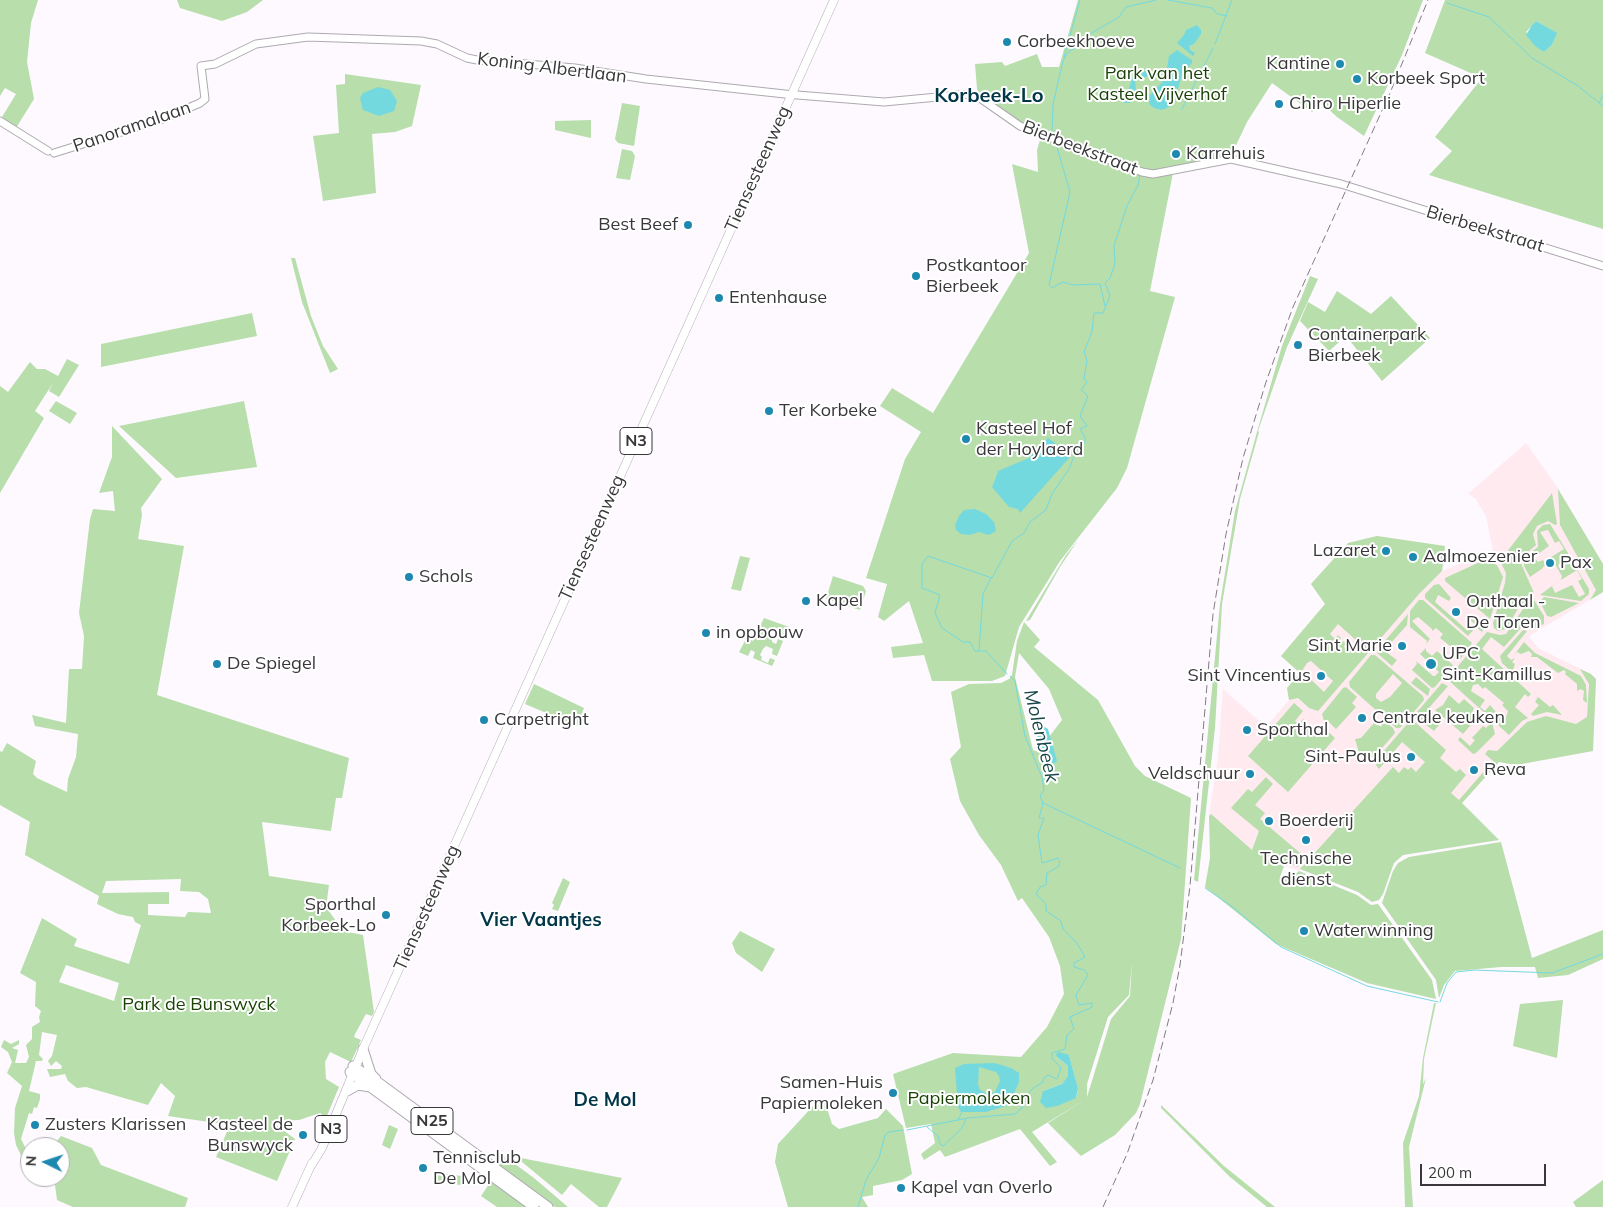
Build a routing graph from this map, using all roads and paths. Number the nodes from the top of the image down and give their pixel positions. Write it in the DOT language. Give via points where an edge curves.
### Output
graph roads {
  1 [pos="834,0"];
  2 [pos="201,66"];
  3 [pos="791,94"];
  4 [pos="0,121"];
  5 [pos="1603,266"];
  6 [pos="363,1049"];
  7 [pos="354,1070"];
  8 [pos="377,1086"];
  9 [pos="347,1091"];
  10 [pos="311,1166"];
  11 [pos="507,1181"];
  12 [pos="292,1207"];
  13 [pos="534,1207"];
  14 [pos="548,1207"];
  1 -- 3 [label="main road, Tiensesteenweg / N3"];
  2 -- 3 [label="street, Koning Albertlaan" via="215,64 256,44 289,38 420,41 437,44 477,60 575,68"];
  2 -- 4 [label="street, Panoramalaan" via="203,102 158,121 51,152"];
  3 -- 5 [label="street, Bierbeekstraat" via="884,102 975,95 1020,126 1142,172 1153,174 1231,159 1335,183"];
  3 -- 6 [label="main road, Tiensesteenweg / N3"];
  6 -- 7 [label="main road, Tiensesteenweg / N3"];
  6 -- 8 [label="highway"];
  7 -- 8 [label="highway, N25"];
  7 -- 9 [label="main road, Tiensesteenweg / N3"];
  7 -- 10 [label="main road, Tiensesteenweg / N3"];
  8 -- 9 [label="highway" via="354,1086"];
  8 -- 11 [label="highway, N25"];
  9 -- 10 [label="main road, Tiensesteenweg / N3"];
  10 -- 12 [label="main road, Tiensesteenweg / N3"];
  11 -- 13 [label="highway, N25"];
  11 -- 14 [label="highway, N25"];
}
